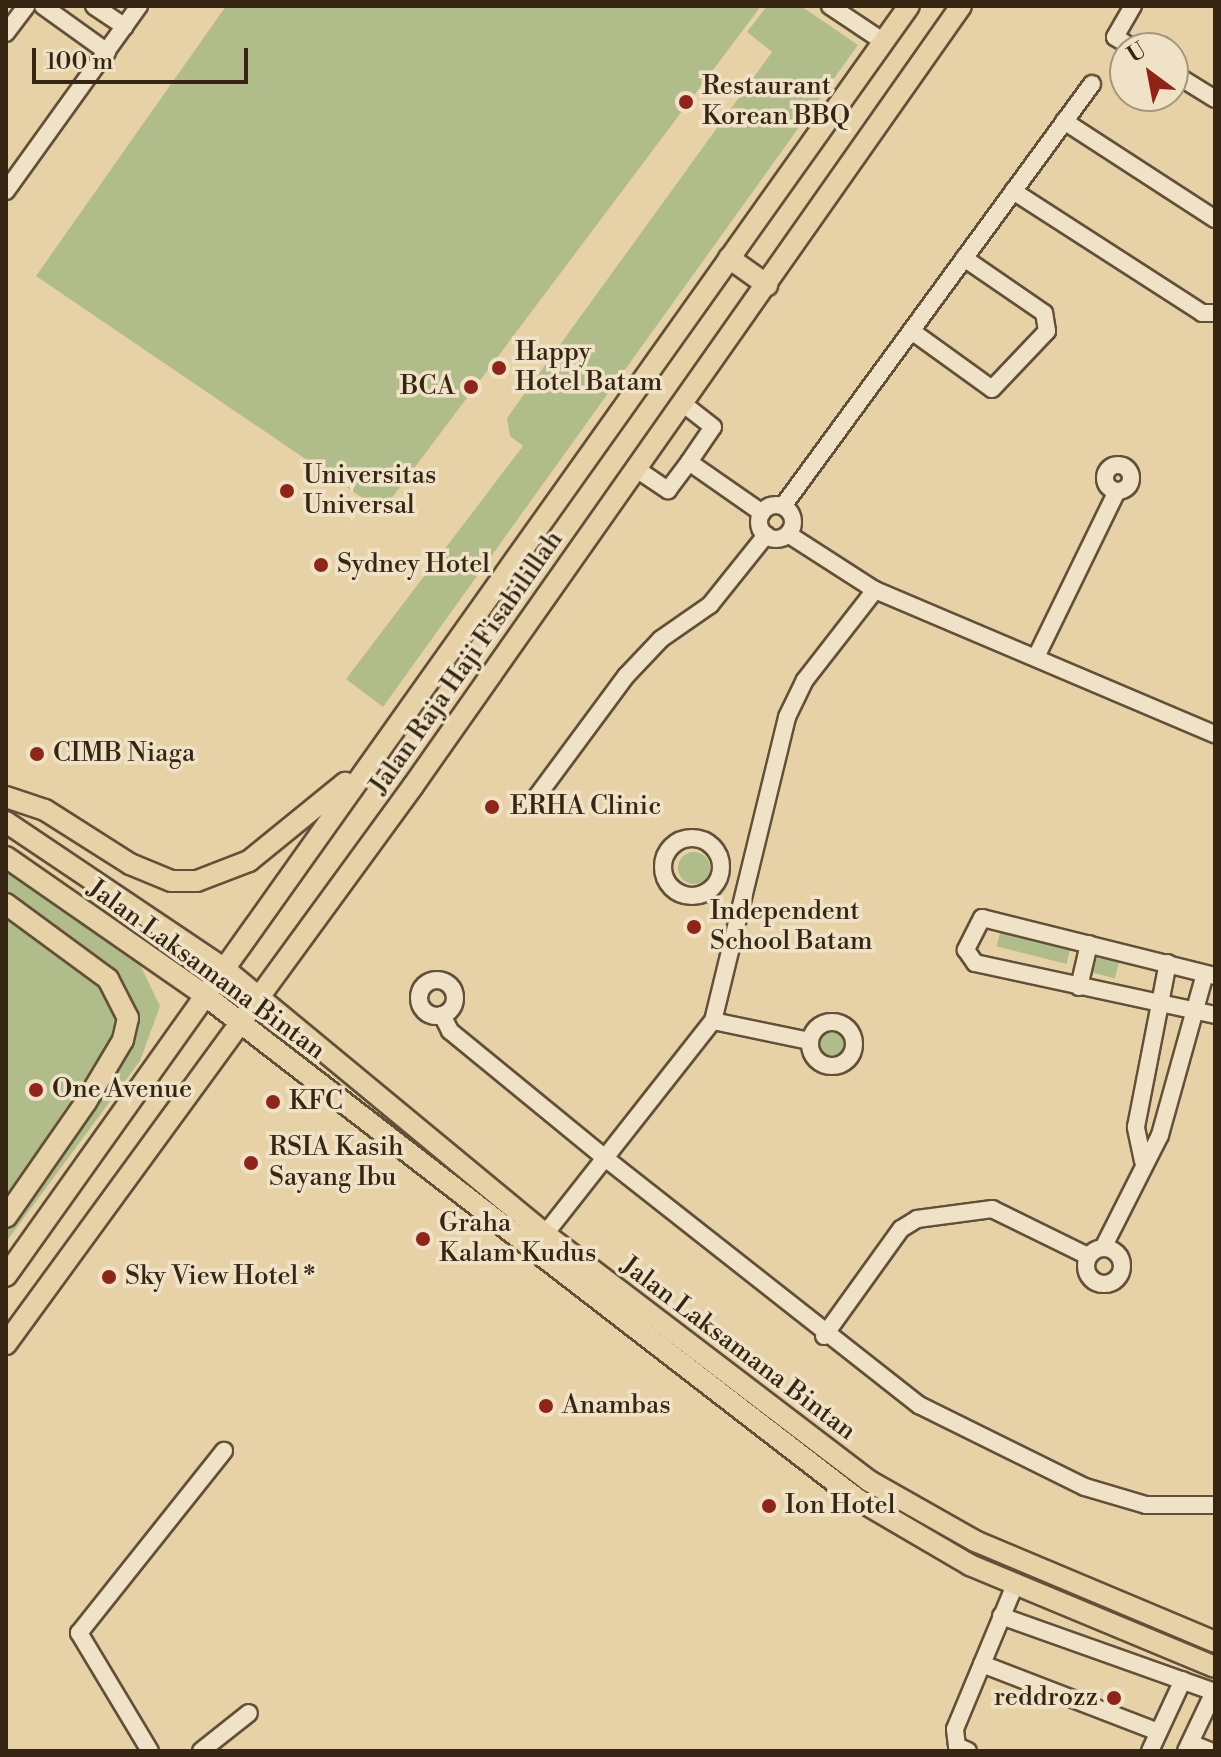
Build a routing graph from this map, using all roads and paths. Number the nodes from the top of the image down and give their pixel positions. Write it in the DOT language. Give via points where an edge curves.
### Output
graph roads {
  1 [pos="26,6"];
  2 [pos="43,6"];
  3 [pos="94,6"];
  4 [pos="139,6"];
  5 [pos="830,6"];
  6 [pos="909,6"];
  7 [pos="961,6"];
  8 [pos="1133,6"];
  9 [pos="125,27"];
  10 [pos="1118,32"];
  11 [pos="6,33"];
  12 [pos="884,42"];
  13 [pos="107,52"];
  14 [pos="1189,83"];
  15 [pos="1092,84"];
  16 [pos="1215,99"];
  17 [pos="1064,121"];
  18 [pos="10,188"];
  19 [pos="1013,191"];
  20 [pos="1215,219"];
  21 [pos="729,258"];
  22 [pos="964,258"];
  23 [pos="767,285"];
  24 [pos="1215,313"];
  25 [pos="913,332"];
  26 [pos="682,403"];
  27 [pos="689,462"];
  28 [pos="635,468"];
  29 [pos="1117,491"];
  30 [pos="783,506"];
  31 [pos="762,513"];
  32 [pos="788,534"];
  33 [pos="766,535"];
  34 [pos="875,590"];
  35 [pos="1037,655"];
  36 [pos="1215,734"];
  37 [pos="361,769"];
  38 [pos="6,797"];
  39 [pos="529,807"];
  40 [pos="6,822"];
  41 [pos="6,857"];
  42 [pos="721,874"];
  43 [pos="743,882"];
  44 [pos="6,904"];
  45 [pos="1089,944"];
  46 [pos="1168,963"];
  47 [pos="226,970"];
  48 [pos="1210,975"];
  49 [pos="1079,987"];
  50 [pos="206,996"];
  51 [pos="258,999"];
  52 [pos="1159,1004"];
  53 [pos="1196,1011"];
  54 [pos="442,1015"];
  55 [pos="1215,1015"];
  56 [pos="713,1021"];
  57 [pos="239,1024"];
  58 [pos="810,1041"];
  59 [pos="605,1158"];
  60 [pos="1143,1161"];
  61 [pos="6,1217"];
  62 [pos="540,1240"];
  63 [pos="6,1276"];
  64 [pos="824,1336"];
  65 [pos="6,1344"];
  66 [pos="224,1451"];
  67 [pos="1215,1505"];
  68 [pos="1015,1585"];
  69 [pos="1001,1616"];
  70 [pos="1215,1642"];
  71 [pos="982,1664"];
  72 [pos="1215,1667"];
  73 [pos="1183,1680"];
  74 [pos="1214,1692"];
  75 [pos="249,1713"];
  76 [pos="1158,1732"];
  77 [pos="1188,1747"];
  78 [pos="150,1751"];
  79 [pos="201,1751"];
  80 [pos="968,1751"];
  81 [pos="1150,1751"];
  82 [pos="1210,1751"];
  1 -- 11 [label="street"];
  2 -- 13 [label="street"];
  3 -- 9 [label="street"];
  4 -- 9 [label="street"];
  5 -- 12 [label="street"];
  6 -- 12 [label="main road, Jalan Raja Haji Fisabilillah"];
  7 -- 23 [label="main road, Jalan Raja Haji Fisabilillah"];
  8 -- 10 [label="street"];
  9 -- 13 [label="street"];
  12 -- 21 [label="main road, Jalan Raja Haji Fisabilillah"];
  13 -- 18 [label="street"];
  14 -- 16 [label="street"];
  15 -- 17 [label="street"];
  17 -- 19 [label="street"];
  17 -- 20 [label="street"];
  19 -- 22 [label="street"];
  19 -- 24 [label="street" via="1202,313"];
  21 -- 23 [label="main road"];
  21 -- 37 [label="main road, Jalan Raja Haji Fisabilillah"];
  22 -- 25 [label="street"];
  22 -- 25 [label="street" via="1044,313 1047,331 992,389"];
  23 -- 26 [label="main road, Jalan Raja Haji Fisabilillah"];
  25 -- 30 [label="street"];
  26 -- 27 [label="street" via="713,427"];
  26 -- 28 [label="main road, Jalan Raja Haji Fisabilillah"];
  27 -- 28 [label="street" via="668,490"];
  27 -- 31 [label="street"];
  28 -- 51 [label="main road, Jalan Raja Haji Fisabilillah"];
  29 -- 35 [label="street"];
  30 -- 31 [label="street"];
  30 -- 32 [label="street" via="793,519"];
  31 -- 33 [label="street"];
  32 -- 33 [label="street"];
  32 -- 34 [label="street"];
  33 -- 39 [label="street" via="710,605 661,639 626,676"];
  34 -- 35 [label="street"];
  34 -- 43 [label="street" via="805,680 787,717"];
  35 -- 36 [label="street"];
  37 -- 38 [label="main road" via="249,861 197,881 171,881 130,864 45,810"];
  37 -- 47 [label="main road, Jalan Raja Haji Fisabilillah"];
  40 -- 47 [label="main road, Jalan Laksamana Bintan"];
  41 -- 50 [label="main road, Jalan Laksamana Bintan"];
  42 -- 43 [label="street"];
  43 -- 56 [label="street"];
  44 -- 61 [label="main road" via="108,979 128,1018 123,1040 86,1102"];
  45 -- 46 [label="street"];
  45 -- 49 [label="street"];
  45 -- 49 [label="street" via="982,918 966,950 975,963"];
  46 -- 48 [label="street"];
  46 -- 52 [label="street"];
  47 -- 50 [label="main road, Jalan Raja Haji Fisabilillah"];
  47 -- 51 [label="main road, Jalan Laksamana Bintan"];
  48 -- 53 [label="street"];
  49 -- 52 [label="street"];
  50 -- 57 [label="main road, Jalan Laksamana Bintan"];
  50 -- 63 [label="main road, Jalan Raja Haji Fisabilillah"];
  51 -- 57 [label="main road, Jalan Raja Haji Fisabilillah"];
  51 -- 62 [label="main road, Jalan Laksamana Bintan"];
  52 -- 53 [label="street"];
  52 -- 60 [label="street" via="1136,1127"];
  53 -- 55 [label="street"];
  53 -- 60 [label="street" via="1160,1135"];
  54 -- 59 [label="street" via="450,1031"];
  56 -- 58 [label="street"];
  56 -- 59 [label="street"];
  57 -- 62 [label="main road, Jalan Laksamana Bintan"];
  57 -- 65 [label="main road, Jalan Raja Haji Fisabilillah"];
  59 -- 62 [label="street"];
  59 -- 64 [label="street"];
  60 -- 64 [label="street" via="1095,1252 992,1209 917,1219 901,1229"];
  62 -- 68 [label="main road, Jalan Laksamana Bintan" via="857,1499"];
  62 -- 70 [label="main road, Jalan Laksamana Bintan" via="869,1481 975,1541"];
  64 -- 67 [label="street" via="919,1405 1085,1487 1146,1505"];
  66 -- 78 [label="street" via="79,1633"];
  68 -- 69 [label="street"];
  68 -- 72 [label="main road, Jalan Laksamana Bintan"];
  69 -- 71 [label="street"];
  69 -- 73 [label="street"];
  71 -- 76 [label="street"];
  71 -- 80 [label="street" via="955,1729 957,1746"];
  73 -- 74 [label="street"];
  73 -- 76 [label="street"];
  74 -- 77 [label="street"];
  75 -- 79 [label="street"];
  76 -- 81 [label="street"];
  77 -- 82 [label="street"];
}
